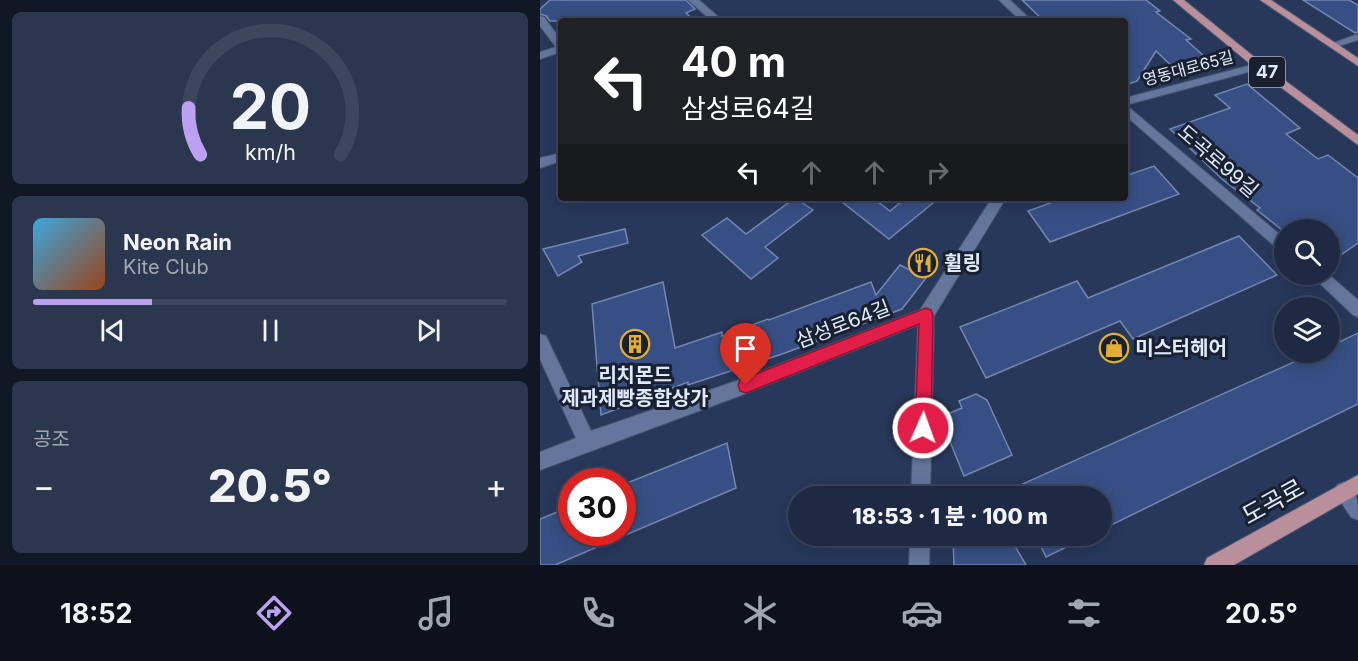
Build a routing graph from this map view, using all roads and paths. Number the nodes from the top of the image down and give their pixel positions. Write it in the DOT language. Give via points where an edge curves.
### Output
graph roads {
  1 [pos="693,0"];
  2 [pos="1004,0"];
  3 [pos="1178,0"];
  4 [pos="1265,0"];
  5 [pos="714,18"];
  6 [pos="1024,18"];
  7 [pos="540,19"];
  8 [pos="1358,38"];
  9 [pos="558,44"];
  10 [pos="1333,45"];
  11 [pos="558,49"];
  12 [pos="540,56"];
  13 [pos="1358,63"];
  14 [pos="1259,66"];
  15 [pos="1128,101"];
  16 [pos="1128,112"];
  17 [pos="1358,141"];
  18 [pos="558,158"];
  19 [pos="540,163"];
  20 [pos="997,201"];
  21 [pos="1274,237"];
  22 [pos="1330,285"];
  23 [pos="1358,310"];
  24 [pos="926,315"];
  25 [pos="540,341"];
  26 [pos="586,442"];
  27 [pos="540,461"];
  28 [pos="921,486"];
  29 [pos="1351,488"];
  30 [pos="1358,510"];
  31 [pos="920,546"];
  32 [pos="919,565"];
  33 [pos="1214,565"];
  1 -- 5 [label="street"];
  2 -- 6 [label="street"];
  3 -- 14 [label="main road, 47"];
  4 -- 10 [label="main road"];
  7 -- 9 [label="street"];
  8 -- 10 [label="street"];
  10 -- 13 [label="main road"];
  11 -- 12 [label="street"];
  14 -- 15 [label="street, 영동대로65길"];
  14 -- 17 [label="main road, 47"];
  16 -- 21 [label="street, 도곡로99길"];
  18 -- 19 [label="street"];
  20 -- 24 [label="street"];
  22 -- 23 [label="street"];
  24 -- 26 [label="street, 삼성로64길"];
  24 -- 28 [label="street"];
  25 -- 26 [label="street"];
  26 -- 27 [label="street, 삼성로64길"];
  29 -- 30 [label="street"];
  29 -- 33 [label="main road, 도곡로"];
  31 -- 32 [label="street"];
}
